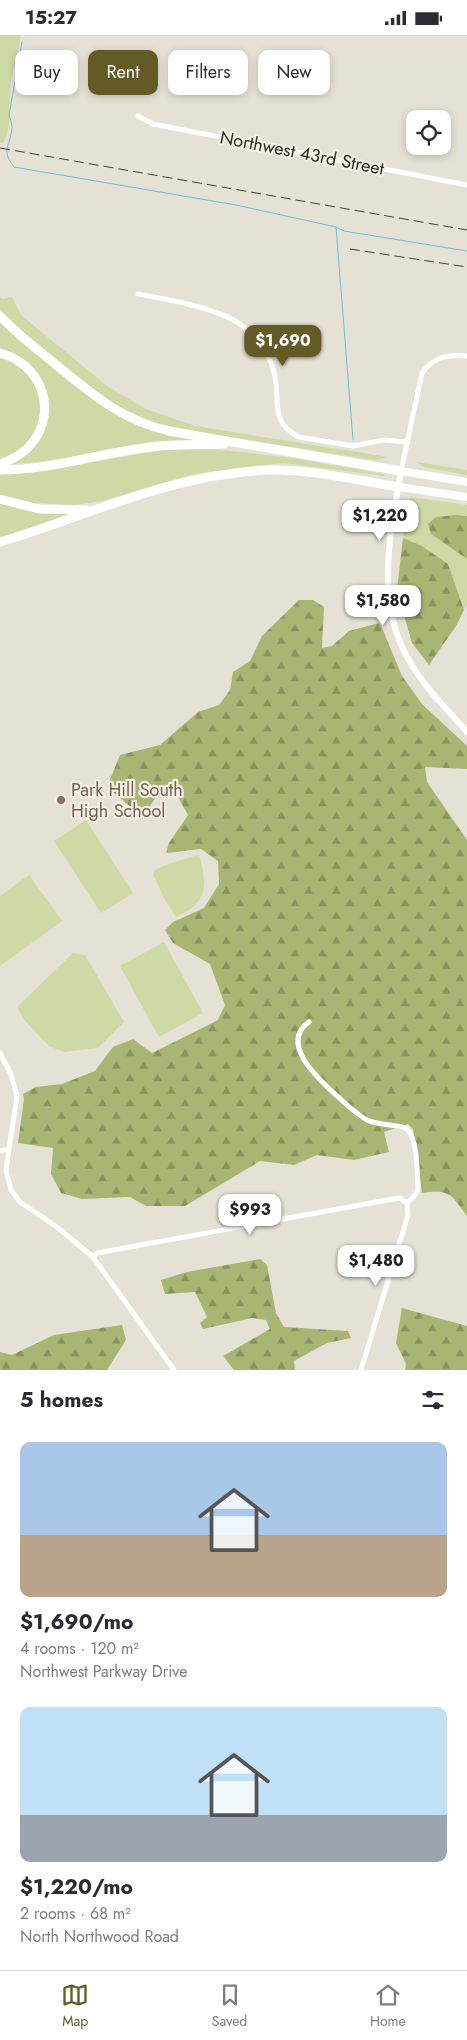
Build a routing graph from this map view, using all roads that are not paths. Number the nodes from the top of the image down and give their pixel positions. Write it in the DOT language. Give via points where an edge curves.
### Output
graph roads {
  1 [pos="138,116"];
  2 [pos="467,185"];
  3 [pos="138,294"];
  4 [pos="0,316"];
  5 [pos="0,353"];
  6 [pos="467,356"];
  7 [pos="408,443"];
  8 [pos="241,444"];
  9 [pos="0,464"];
  10 [pos="0,470"];
  11 [pos="401,471"];
  12 [pos="467,482"];
  13 [pos="398,487"];
  14 [pos="467,497"];
  15 [pos="0,499"];
  16 [pos="106,505"];
  17 [pos="28,533"];
  18 [pos="0,542"];
  19 [pos="0,546"];
  20 [pos="467,732"];
  21 [pos="309,1022"];
  22 [pos="0,1053"];
  23 [pos="8,1149"];
  24 [pos="0,1151"];
  25 [pos="408,1203"];
  26 [pos="93,1257"];
  27 [pos="174,1370"];
  28 [pos="360,1370"];
  1 -- 2 [label="street, Northwest 43rd Street" via="153,124"];
  3 -- 7 [label="street" via="221,314 251,333 270,362 275,379 277,412 282,423 299,437 353,446 384,440"];
  4 -- 8 [label="highway" via="102,402 128,417 156,428"];
  5 -- 9 [label="highway" via="16,358 34,374 41,387 45,411 40,430 32,443"];
  6 -- 7 [label="street" via="448,355 427,366 419,382"];
  7 -- 11 [label="street"];
  8 -- 10 [label="highway" via="159,446 55,465"];
  8 -- 11 [label="highway"];
  11 -- 12 [label="main road"];
  11 -- 13 [label="street"];
  13 -- 14 [label="main road"];
  13 -- 16 [label="highway" via="317,473 267,471 208,476 160,487"];
  13 -- 20 [label="street" via="387,564 387,586 394,625 404,651 424,682"];
  15 -- 16 [label="highway" via="53,510 81,510"];
  16 -- 17 [label="highway"];
  17 -- 18 [label="highway"];
  17 -- 19 [label="highway"];
  21 -- 25 [label="street" via="302,1027 298,1040 299,1049 314,1073 366,1120 387,1126 400,1125 408,1130 414,1148 418,1188"];
  22 -- 23 [label="street" via="11,1074 17,1096"];
  23 -- 24 [label="street"];
  23 -- 26 [label="street" via="7,1179 15,1197"];
  25 -- 26 [label="street" via="400,1198 393,1199 98,1253"];
  25 -- 28 [label="street" via="408,1215"];
  26 -- 27 [label="street"];
}
